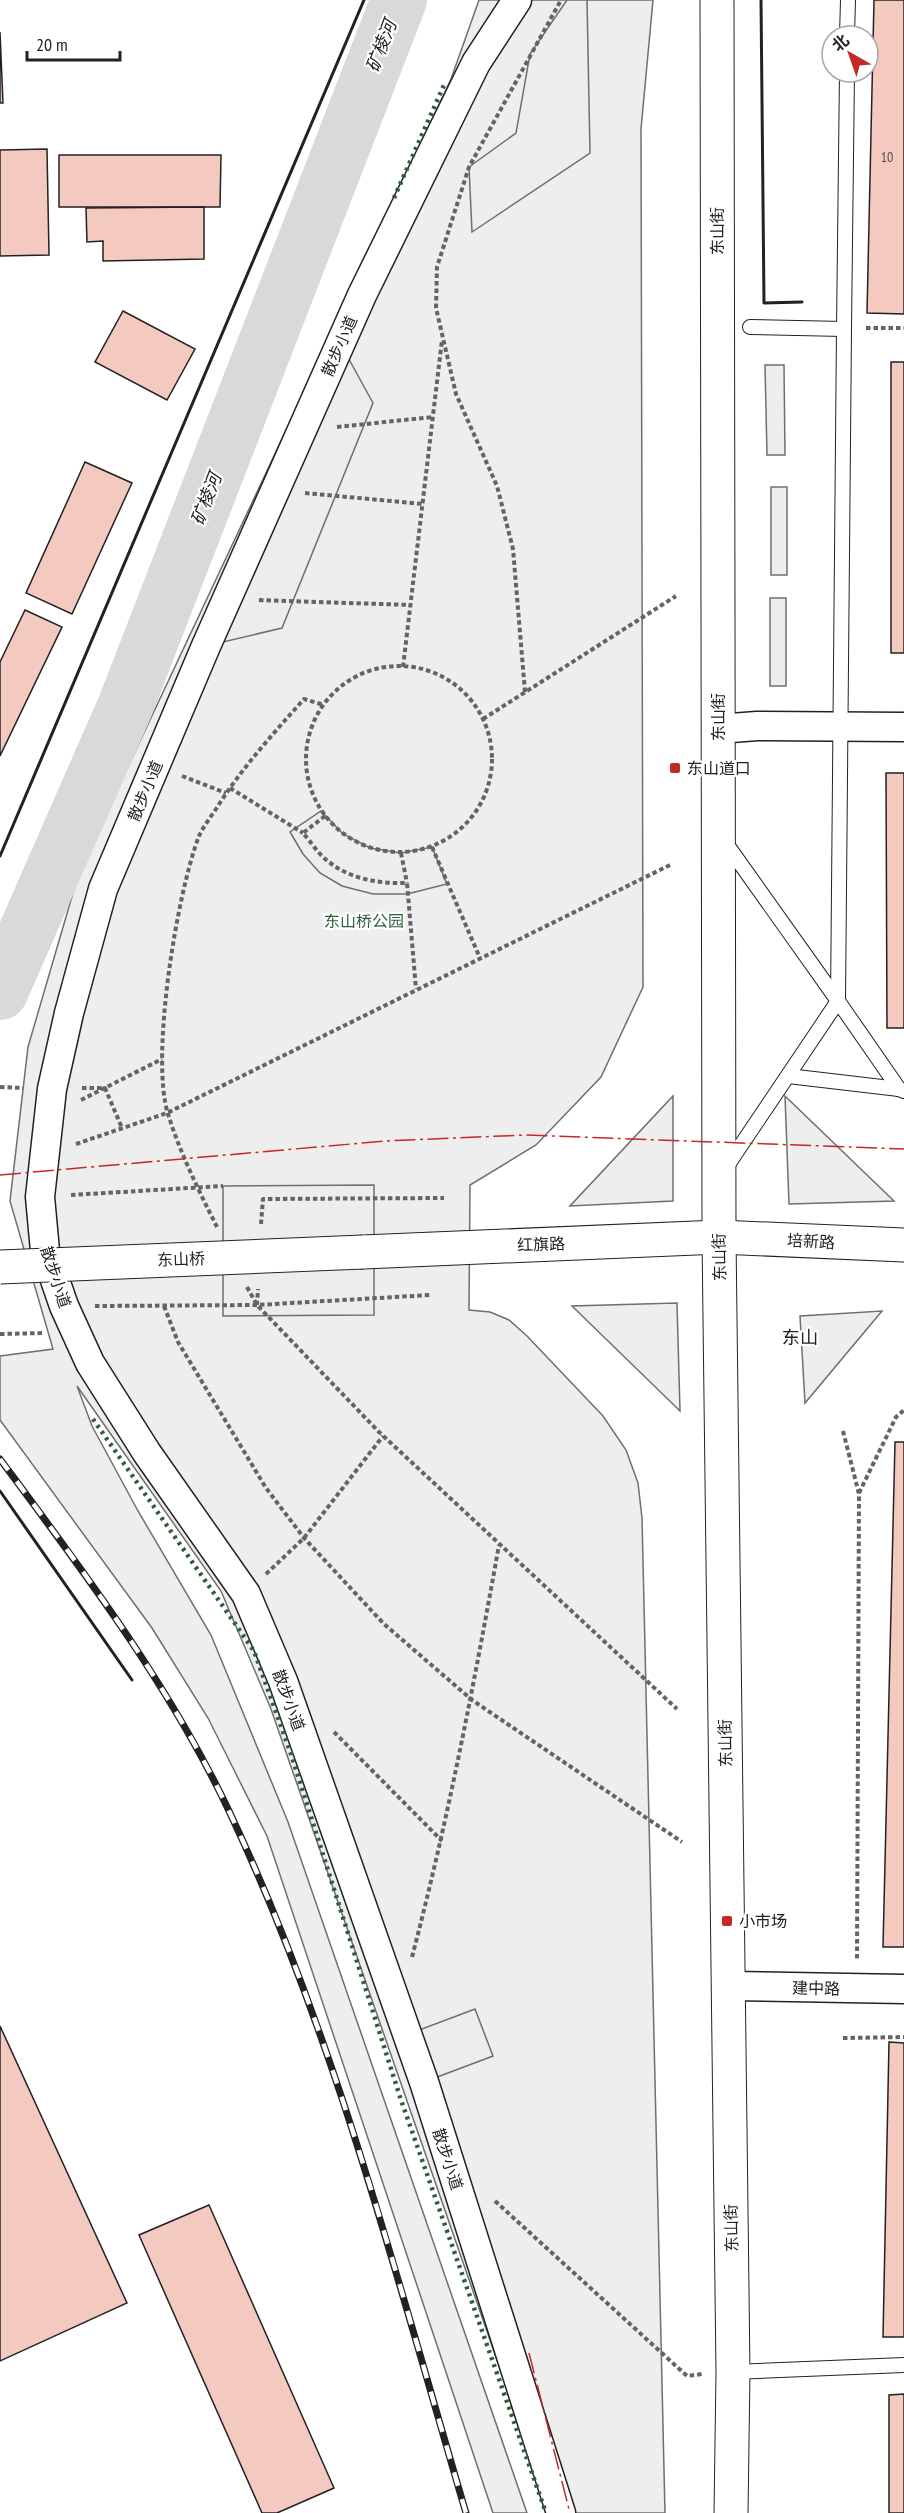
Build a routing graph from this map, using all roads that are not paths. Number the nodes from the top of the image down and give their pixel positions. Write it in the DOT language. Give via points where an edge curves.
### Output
graph roads {
  1 [pos="517,0"];
  2 [pos="717,0"];
  3 [pos="848,0"];
  4 [pos="847,24"];
  5 [pos="847,84"];
  6 [pos="750,327"];
  7 [pos="844,328"];
  8 [pos="904,727"];
  9 [pos="842,728"];
  10 [pos="718,729"];
  11 [pos="718,833"];
  12 [pos="838,1001"];
  13 [pos="788,1076"];
  14 [pos="902,1090"];
  15 [pos="719,1178"];
  16 [pos="719,1237"];
  17 [pos="895,1242"];
  18 [pos="363,1252"];
  19 [pos="0,1267"];
  20 [pos="728,1986"];
  21 [pos="904,1989"];
  22 [pos="904,2365"];
  23 [pos="733,2372"];
  24 [pos="561,2513"];
  25 [pos="730,2513"];
  1 -- 24 [label="street, 散步小道" via="476,63 362,295 103,889 69,1013 48,1116 40,1197 45,1251 90,1363 147,1453 246,1594 283,1681 398,2010"];
  2 -- 10 [label="main road, 东山街"];
  3 -- 4 [label="lane"];
  5 -- 7 [label="lane"];
  6 -- 7 [label="lane"];
  7 -- 9 [label="lane"];
  8 -- 9 [label="street"];
  9 -- 10 [label="street"];
  9 -- 12 [label="lane"];
  10 -- 11 [label="main road, 东山街"];
  11 -- 12 [label="lane"];
  11 -- 15 [label="main road, 东山街"];
  12 -- 13 [label="lane"];
  12 -- 14 [label="lane"];
  13 -- 14 [label="lane"];
  13 -- 15 [label="lane"];
  15 -- 16 [label="main road, 东山街"];
  16 -- 17 [label="main road, 培新路"];
  16 -- 18 [label="main road, 红旗路"];
  16 -- 20 [label="main road, 东山街"];
  18 -- 19 [label="main road, 东山桥, bridge"];
  20 -- 21 [label="street, 建中路"];
  20 -- 23 [label="main road, 东山街"];
  22 -- 23 [label="lane"];
  23 -- 25 [label="main road, 东山街"];
}
